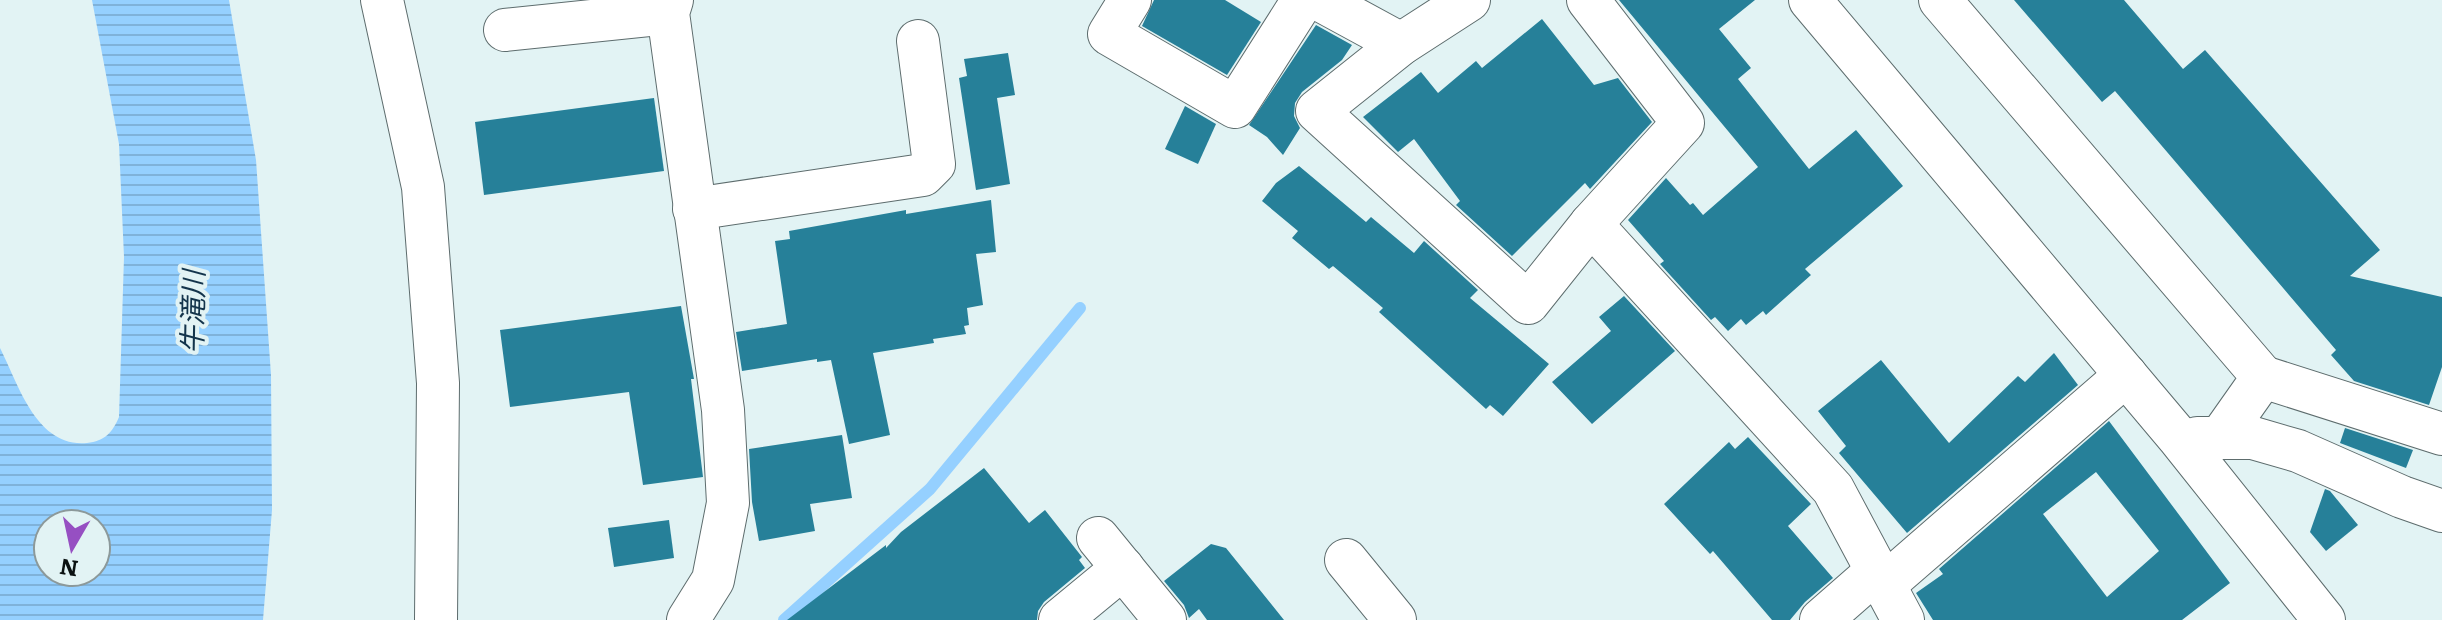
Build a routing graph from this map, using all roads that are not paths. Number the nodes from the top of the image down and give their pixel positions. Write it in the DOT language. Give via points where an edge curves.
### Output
graph roads {
  1 [pos="382,0"];
  2 [pos="1130,0"];
  3 [pos="1303,0"];
  4 [pos="1320,0"];
  5 [pos="1469,0"];
  6 [pos="1588,0"];
  7 [pos="1810,0"];
  8 [pos="1940,0"];
  9 [pos="670,6"];
  10 [pos="505,30"];
  11 [pos="918,41"];
  12 [pos="1401,44"];
  13 [pos="694,209"];
  14 [pos="1591,224"];
  15 [pos="2126,375"];
  16 [pos="2263,377"];
  17 [pos="2442,434"];
  18 [pos="2178,437"];
  19 [pos="2220,438"];
  20 [pos="2442,511"];
  21 [pos="1346,560"];
  22 [pos="1888,592"];
  23 [pos="436,620"];
  24 [pos="688,620"];
  25 [pos="1060,620"];
  26 [pos="1165,620"];
  27 [pos="1395,620"];
  28 [pos="1821,620"];
  29 [pos="2324,620"];
  1 -- 23 [label="street" via="423,187 438,383"];
  2 -- 3 [label="street" via="1109,34 1235,107"];
  4 -- 12 [label="street"];
  5 -- 12 [label="street"];
  6 -- 14 [label="street" via="1683,123"];
  7 -- 15 [label="street"];
  8 -- 16 [label="street"];
  9 -- 10 [label="street"];
  9 -- 13 [label="street"];
  11 -- 13 [label="street" via="934,164 923,175"];
  12 -- 14 [label="street" via="1317,111 1528,303"];
  13 -- 24 [label="street" via="723,410 728,503 713,580"];
  14 -- 22 [label="street" via="1833,489"];
  15 -- 18 [label="street"];
  15 -- 22 [label="street"];
  16 -- 17 [label="street"];
  16 -- 19 [label="street"];
  18 -- 19 [label="street"];
  18 -- 29 [label="street"];
  19 -- 20 [label="street" via="2253,438 2298,451"];
  21 -- 27 [label="street"];
  22 -- 28 [label="street"];
  25 -- 26 [label="street" via="1110,553"];
}
